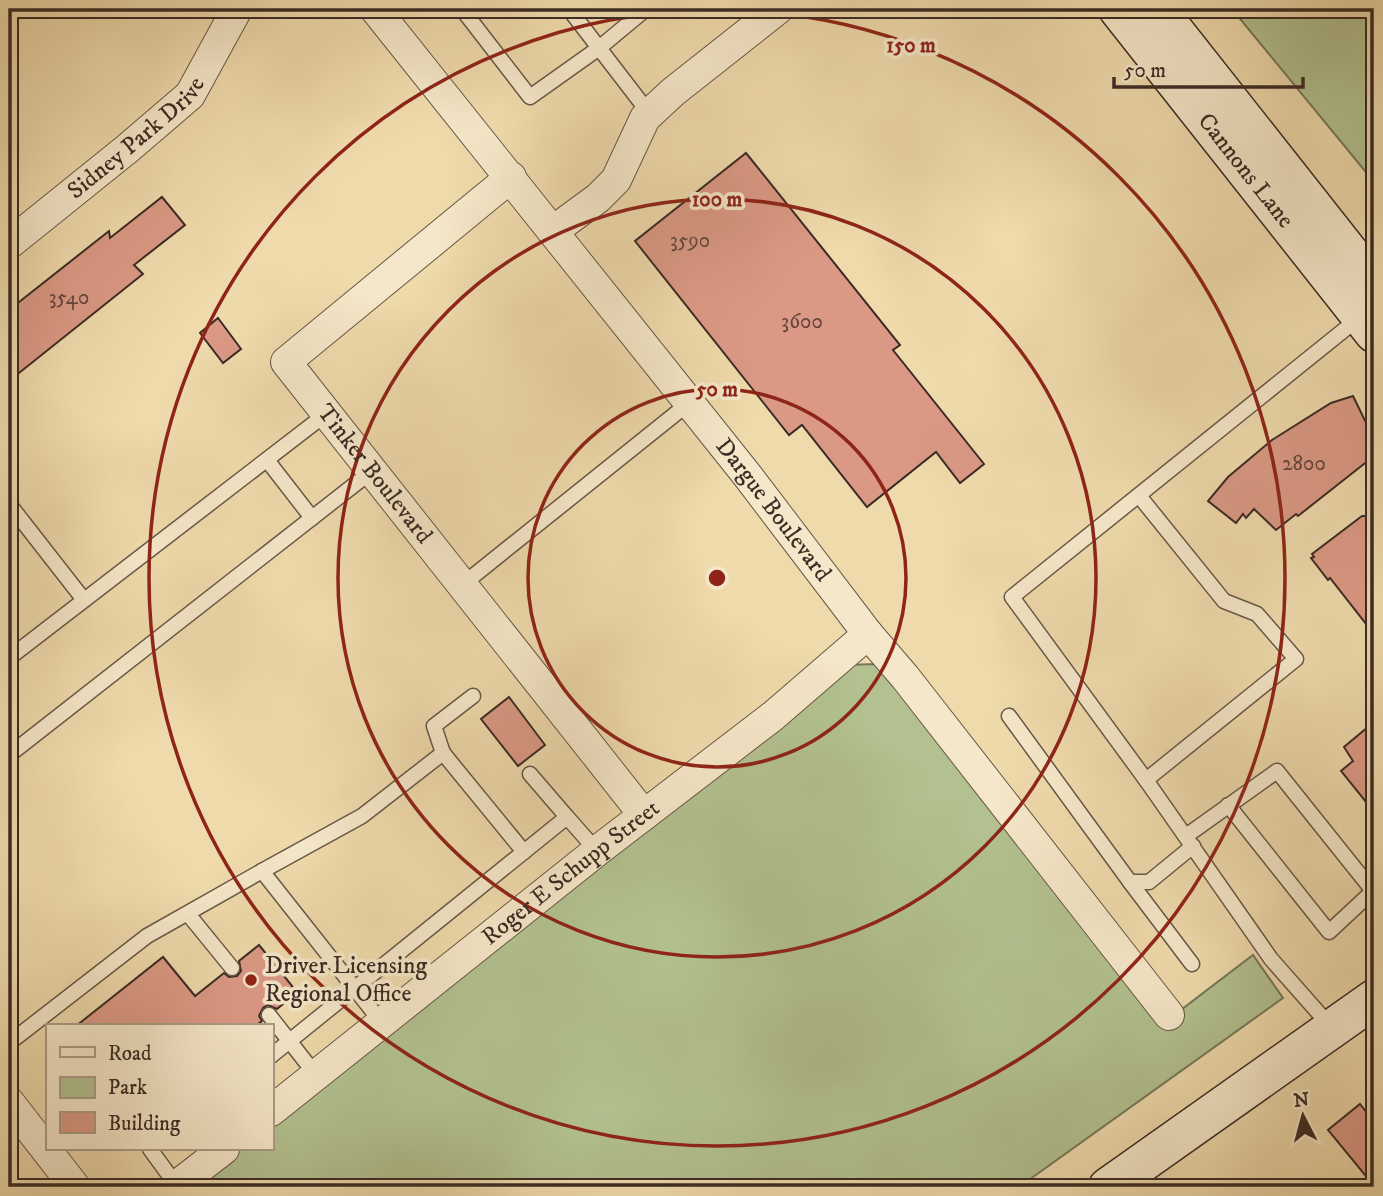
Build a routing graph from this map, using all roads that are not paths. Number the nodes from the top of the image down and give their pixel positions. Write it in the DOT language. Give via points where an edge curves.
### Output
graph roads {
  1 [pos="237,9"];
  2 [pos="375,9"];
  3 [pos="461,9"];
  4 [pos="569,9"];
  5 [pos="646,9"];
  6 [pos="778,9"];
  7 [pos="1118,9"];
  8 [pos="1157,9"];
  9 [pos="599,48"];
  10 [pos="649,113"];
  11 [pos="511,177"];
  12 [pos="555,233"];
  13 [pos="9,244"];
  14 [pos="1370,311"];
  15 [pos="689,403"];
  16 [pos="327,414"];
  17 [pos="267,460"];
  18 [pos="372,471"];
  19 [pos="1140,497"];
  20 [pos="9,504"];
  21 [pos="312,518"];
  22 [pos="462,585"];
  23 [pos="84,600"];
  24 [pos="869,634"];
  25 [pos="9,658"];
  26 [pos="472,696"];
  27 [pos="1009,716"];
  28 [pos="443,753"];
  29 [pos="9,755"];
  30 [pos="530,774"];
  31 [pos="1146,780"];
  32 [pos="1228,805"];
  33 [pos="644,815"];
  34 [pos="567,817"];
  35 [pos="1189,841"];
  36 [pos="597,851"];
  37 [pos="524,852"];
  38 [pos="262,871"];
  39 [pos="1130,882"];
  40 [pos="187,914"];
  41 [pos="1192,964"];
  42 [pos="232,968"];
  43 [pos="355,988"];
  44 [pos="1371,1008"];
  45 [pos="47,1013"];
  46 [pos="269,1015"];
  47 [pos="1169,1015"];
  48 [pos="383,1023"];
  49 [pos="55,1024"];
  50 [pos="1332,1028"];
  51 [pos="290,1042"];
  52 [pos="9,1043"];
  53 [pos="273,1055"];
  54 [pos="316,1075"];
  55 [pos="9,1102"];
  56 [pos="273,1109"];
  57 [pos="46,1150"];
  58 [pos="46,1150"];
  59 [pos="153,1150"];
  60 [pos="223,1150"];
  61 [pos="75,1187"];
  62 [pos="176,1187"];
  63 [pos="1108,1187"];
  1 -- 13 [label="street, Sidney Park Drive" via="190,95"];
  2 -- 11 [label="street, Dargue Boulevard"];
  3 -- 9 [label="lane" via="530,97"];
  4 -- 9 [label="lane"];
  5 -- 9 [label="lane"];
  6 -- 10 [label="street"];
  7 -- 14 [label="main road, Cannons Lane"];
  8 -- 14 [label="main road, Cannons Lane"];
  9 -- 10 [label="lane"];
  10 -- 12 [label="street" via="616,180"];
  11 -- 12 [label="street, Dargue Boulevard"];
  11 -- 16 [label="street, Tinker Boulevard" via="286,362"];
  12 -- 15 [label="street, Dargue Boulevard"];
  14 -- 19 [label="lane"];
  15 -- 22 [label="lane"];
  15 -- 24 [label="street, Dargue Boulevard"];
  16 -- 17 [label="lane"];
  16 -- 18 [label="street, Tinker Boulevard"];
  17 -- 21 [label="lane"];
  17 -- 23 [label="lane"];
  18 -- 21 [label="lane"];
  18 -- 22 [label="street, Tinker Boulevard"];
  19 -- 31 [label="lane" via="1012,597"];
  19 -- 31 [label="lane" via="1224,601 1257,614 1296,659"];
  20 -- 23 [label="lane"];
  21 -- 29 [label="lane"];
  22 -- 33 [label="street, Tinker Boulevard"];
  23 -- 25 [label="lane"];
  24 -- 33 [label="street, Roger E Schupp Street" via="773,716"];
  24 -- 47 [label="street, Dargue Boulevard"];
  26 -- 28 [label="lane" via="434,726"];
  27 -- 39 [label="lane"];
  28 -- 37 [label="lane"];
  28 -- 38 [label="lane" via="362,816"];
  30 -- 34 [label="lane"];
  31 -- 35 [label="lane"];
  32 -- 32 [label="lane" via="1276,771 1373,891 1329,932"];
  32 -- 35 [label="lane"];
  33 -- 36 [label="street, Roger E Schupp Street"];
  34 -- 36 [label="lane"];
  34 -- 37 [label="lane"];
  35 -- 39 [label="lane" via="1149,882"];
  35 -- 50 [label="lane" via="1271,959"];
  36 -- 48 [label="street, Roger E Schupp Street"];
  37 -- 43 [label="lane"];
  38 -- 40 [label="lane"];
  38 -- 43 [label="lane"];
  39 -- 41 [label="lane"];
  40 -- 42 [label="lane"];
  40 -- 45 [label="lane" via="147,936"];
  43 -- 48 [label="lane"];
  43 -- 51 [label="lane"];
  44 -- 50 [label="main road"];
  45 -- 49 [label="lane"];
  45 -- 52 [label="lane"];
  46 -- 51 [label="lane"];
  48 -- 54 [label="street, Roger E Schupp Street"];
  50 -- 63 [label="main road"];
  51 -- 53 [label="lane"];
  51 -- 54 [label="lane"];
  54 -- 56 [label="street, Roger E Schupp Street"];
  55 -- 57 [label="street"];
  58 -- 61 [label="street"];
  59 -- 62 [label="lane"];
  60 -- 62 [label="street"];
}
